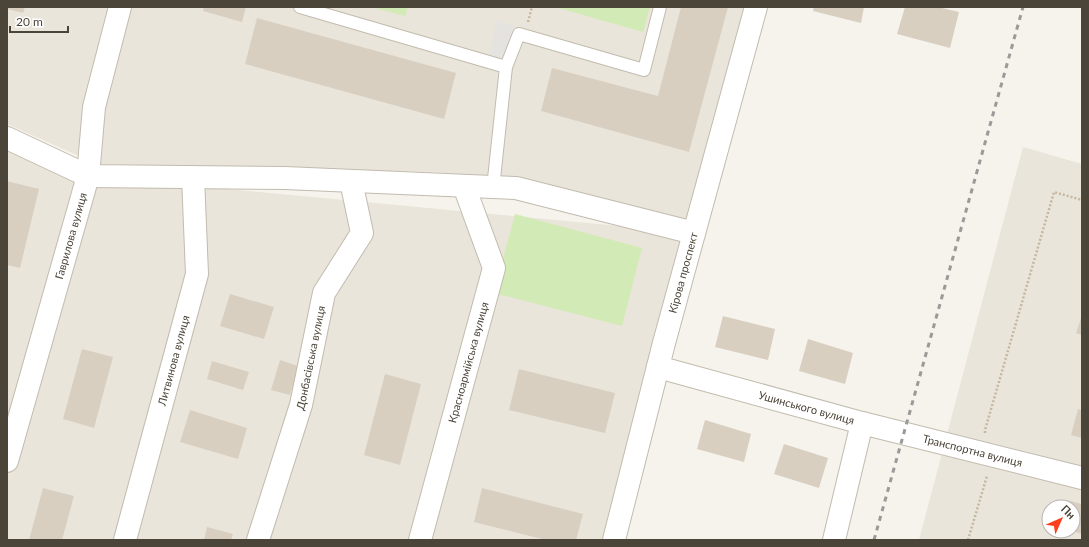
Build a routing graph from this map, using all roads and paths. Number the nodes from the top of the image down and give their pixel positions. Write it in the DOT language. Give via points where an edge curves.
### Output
graph roads {
  1 [pos="120,7"];
  2 [pos="300,7"];
  3 [pos="660,7"];
  4 [pos="756,7"];
  5 [pos="506,67"];
  6 [pos="7,138"];
  7 [pos="88,176"];
  8 [pos="193,177"];
  9 [pos="350,181"];
  10 [pos="464,186"];
  11 [pos="493,188"];
  12 [pos="1082,200"];
  13 [pos="694,233"];
  14 [pos="658,367"];
  15 [pos="862,423"];
  16 [pos="992,456"];
  17 [pos="7,462"];
  18 [pos="1082,478"];
  19 [pos="125,540"];
  20 [pos="258,540"];
  21 [pos="420,540"];
  22 [pos="614,540"];
  23 [pos="834,540"];
  24 [pos="968,540"];
  1 -- 7 [label="street, Гаврилова вулиця" via="94,107"];
  2 -- 5 [label="lane"];
  3 -- 5 [label="lane" via="644,70 519,34"];
  4 -- 13 [label="street, Кірова проспект"];
  5 -- 11 [label="lane"];
  6 -- 7 [label="street"];
  7 -- 8 [label="street"];
  7 -- 17 [label="street, Гаврилова вулиця"];
  8 -- 9 [label="street"];
  8 -- 19 [label="street, Литвинова вулиця" via="198,274"];
  9 -- 10 [label="street"];
  9 -- 20 [label="street, Донбасівська вулиця" via="362,232 324,293 301,405"];
  10 -- 11 [label="street"];
  10 -- 21 [label="street, Красноармійська вулиця" via="494,268"];
  11 -- 13 [label="street" via="516,188"];
  12 -- 16 [label="path" via="1054,192 985,430"];
  13 -- 14 [label="street, Кірова проспект"];
  14 -- 15 [label="street, Ушинського вулиця"];
  14 -- 22 [label="street, Кірова проспект"];
  15 -- 16 [label="street, Транспортна вулиця"];
  15 -- 23 [label="street, Ушинського вулиця"];
  16 -- 18 [label="street, Транспортна вулиця"];
  16 -- 24 [label="path"];
}
